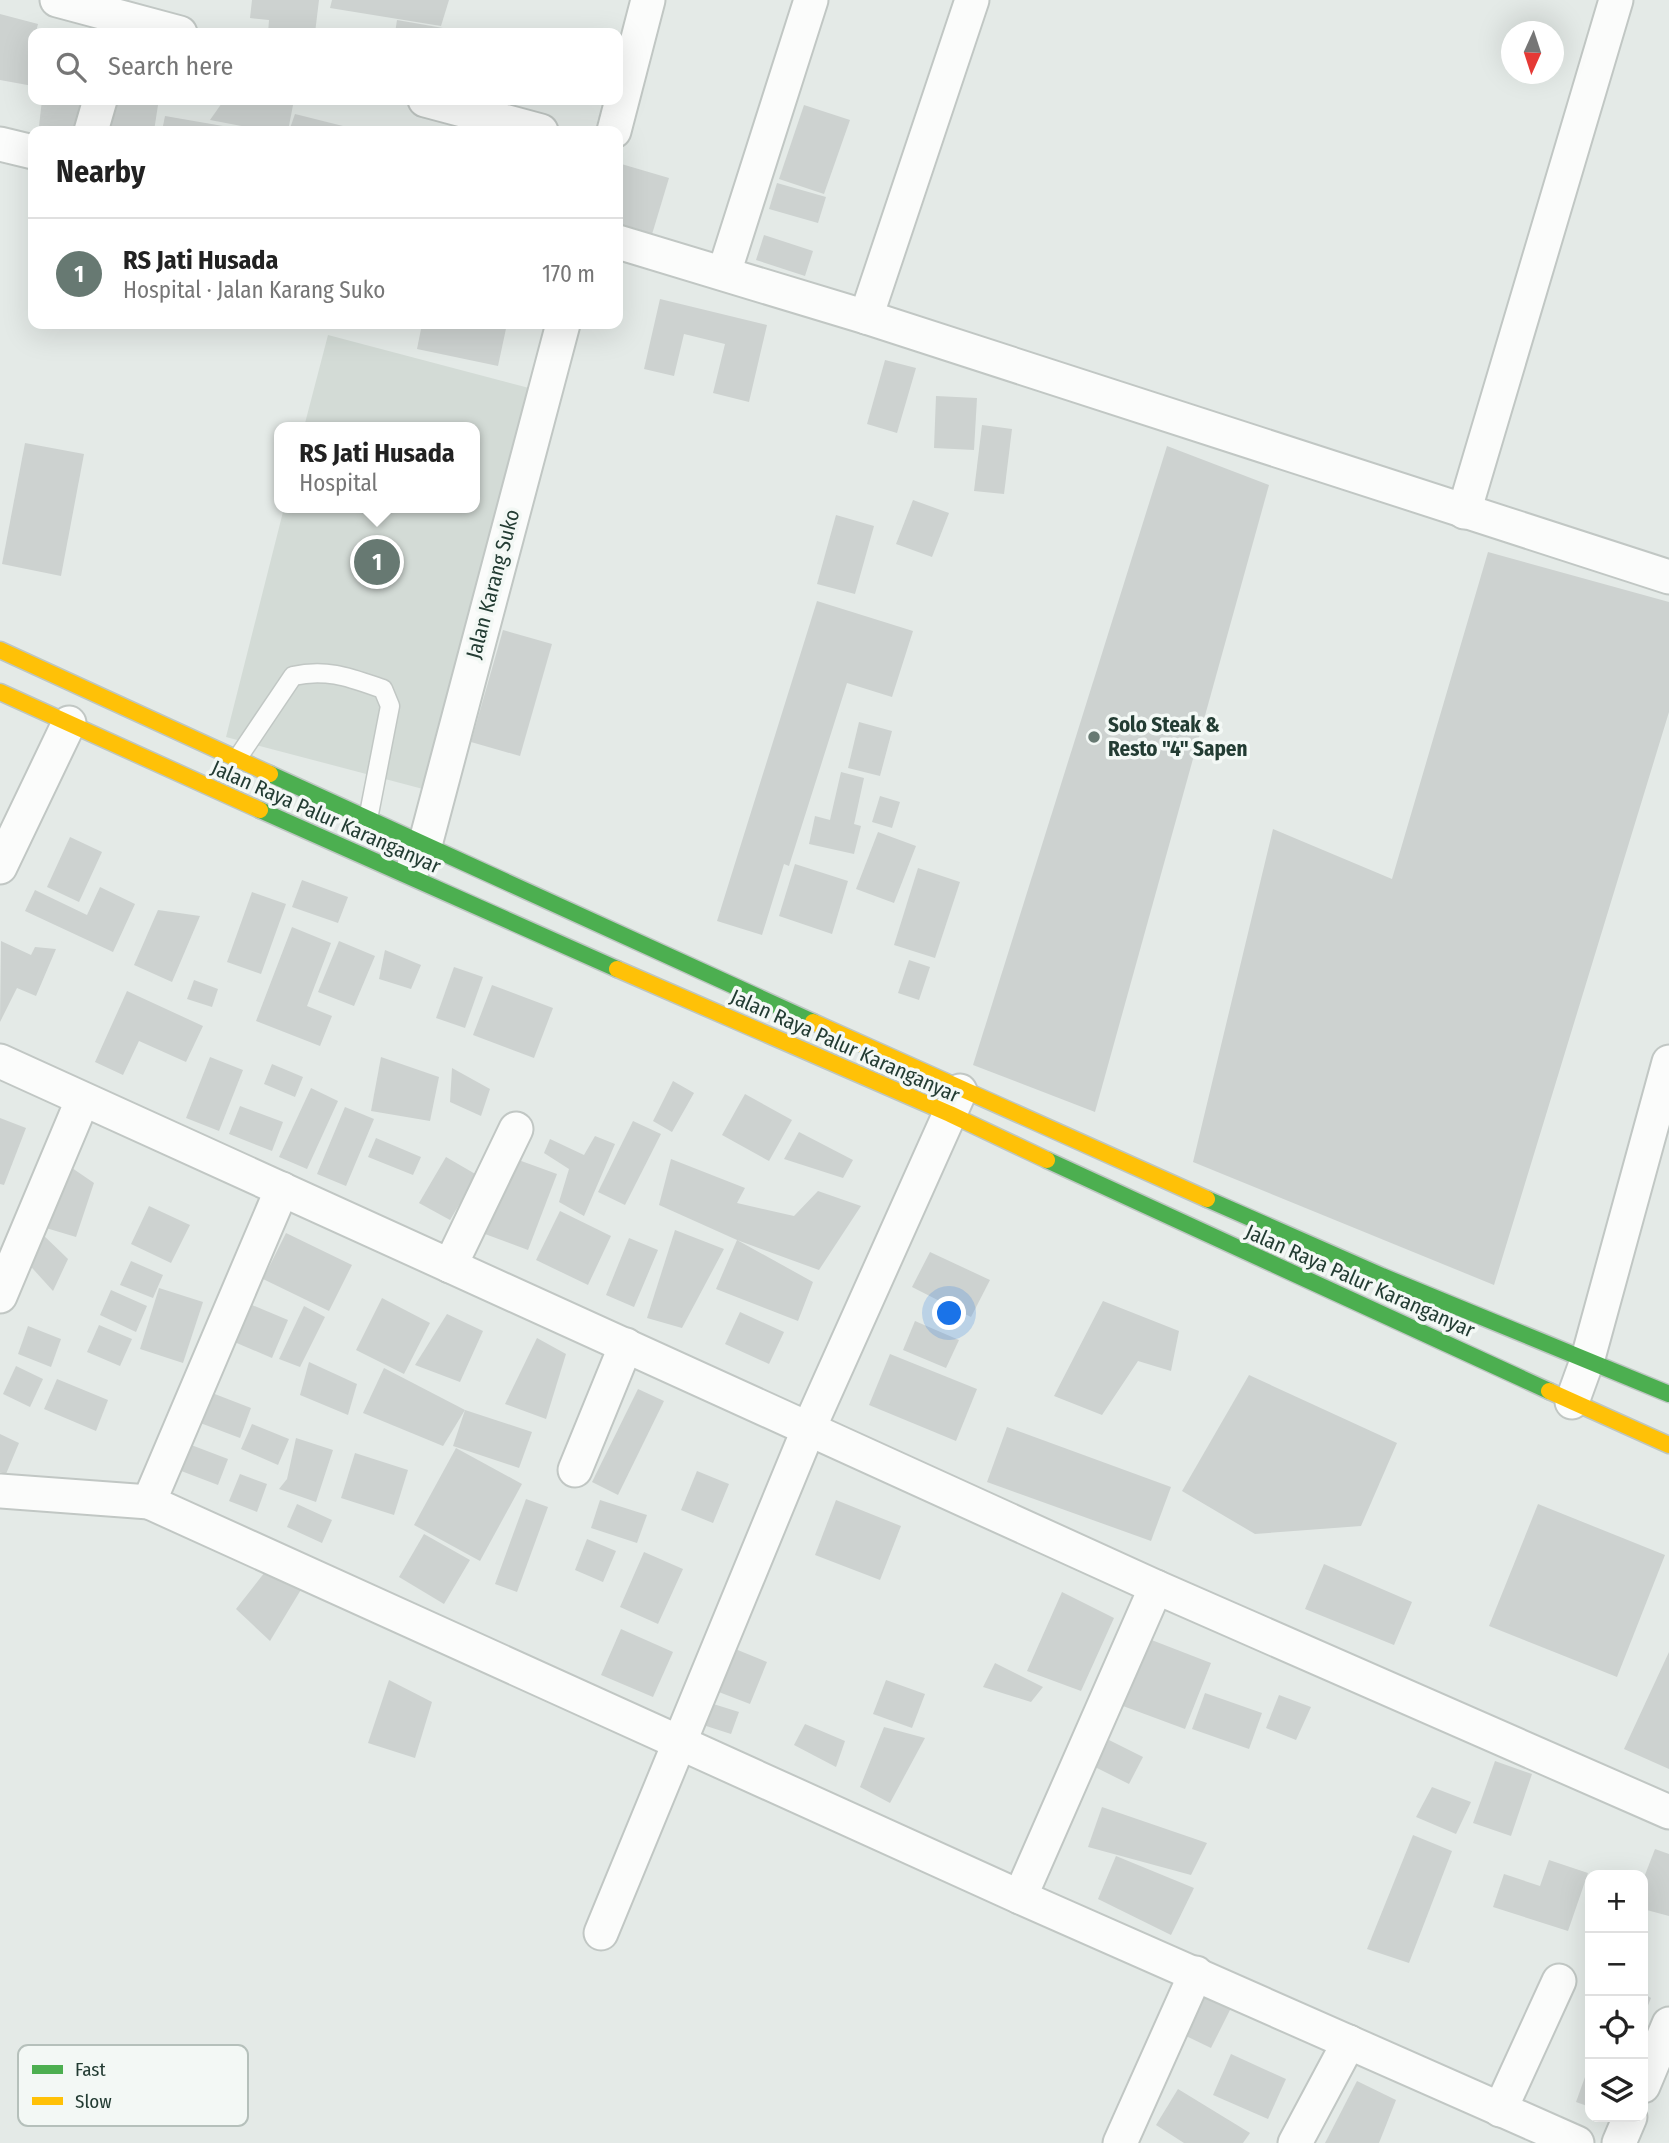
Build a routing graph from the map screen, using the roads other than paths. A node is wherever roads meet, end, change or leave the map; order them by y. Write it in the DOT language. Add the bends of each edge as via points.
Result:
graph roads {
  1 [pos="57,0"];
  2 [pos="648,0"];
  3 [pos="811,0"];
  4 [pos="972,0"];
  5 [pos="1616,0"];
  6 [pos="122,17"];
  7 [pos="162,28"];
  8 [pos="623,96"];
  9 [pos="99,105"];
  10 [pos="444,105"];
  11 [pos="621,105"];
  12 [pos="92,126"];
  13 [pos="522,126"];
  14 [pos="615,126"];
  15 [pos="0,144"];
  16 [pos="28,151"];
  17 [pos="623,243"];
  18 [pos="723,273"];
  19 [pos="866,317"];
  20 [pos="562,329"];
  21 [pos="1464,512"];
  22 [pos="1669,577"];
  23 [pos="0,650"];
  24 [pos="0,692"];
  25 [pos="69,723"];
  26 [pos="237,759"];
  27 [pos="368,819"];
  28 [pos="425,845"];
  29 [pos="0,867"];
  30 [pos="408,878"];
  31 [pos="0,1061"];
  32 [pos="1669,1062"];
  33 [pos="82,1101"];
  34 [pos="955,1102"];
  35 [pos="516,1129"];
  36 [pos="282,1189"];
  37 [pos="1295,1239"];
  38 [pos="450,1266"];
  39 [pos="1281,1270"];
  40 [pos="0,1296"];
  41 [pos="626,1345"];
  42 [pos="1588,1358"];
  43 [pos="1669,1394"];
  44 [pos="1572,1402"];
  45 [pos="809,1427"];
  46 [pos="1669,1445"];
  47 [pos="575,1470"];
  48 [pos="0,1491"];
  49 [pos="149,1502"];
  50 [pos="1156,1587"];
  51 [pos="680,1742"];
  52 [pos="1669,1812"];
  53 [pos="1020,1896"];
  54 [pos="601,1933"];
  55 [pos="1196,1973"];
  56 [pos="1559,1981"];
  57 [pos="1669,2024"];
  58 [pos="1349,2042"];
  59 [pos="1648,2074"];
  60 [pos="1500,2109"];
  61 [pos="1628,2122"];
  62 [pos="1120,2143"];
  63 [pos="1294,2143"];
  64 [pos="1577,2143"];
  65 [pos="1619,2143"];
  1 -- 6 [label="street"];
  2 -- 8 [label="street"];
  3 -- 18 [label="street"];
  4 -- 19 [label="street"];
  5 -- 21 [label="street"];
  6 -- 7 [label="street"];
  9 -- 12 [label="street"];
  10 -- 13 [label="street"];
  11 -- 14 [label="street"];
  15 -- 16 [label="street"];
  17 -- 18 [label="street"];
  18 -- 19 [label="street"];
  19 -- 21 [label="street"];
  20 -- 28 [label="street, Jalan Karang Suko"];
  21 -- 22 [label="street"];
  23 -- 26 [label="main road, Jalan Raya Palur Karanganyar"];
  24 -- 25 [label="main road, Jalan Raya Palur Karanganyar"];
  25 -- 29 [label="street"];
  25 -- 30 [label="main road, Jalan Raya Palur Karanganyar"];
  26 -- 27 [label="main road, Jalan Raya Palur Karanganyar"];
  26 -- 27 [label="lane" via="293,676 314,671 336,673 383,689 390,706"];
  27 -- 28 [label="main road, Jalan Raya Palur Karanganyar"];
  28 -- 30 [label="street, Jalan Karang Suko"];
  28 -- 34 [label="main road, Jalan Raya Palur Karanganyar"];
  30 -- 34 [label="main road, Jalan Raya Palur Karanganyar"];
  31 -- 33 [label="street"];
  32 -- 42 [label="street"];
  33 -- 36 [label="street"];
  33 -- 40 [label="street"];
  34 -- 37 [label="main road, Jalan Raya Palur Karanganyar"];
  34 -- 39 [label="main road, Jalan Raya Palur Karanganyar"];
  34 -- 45 [label="street"];
  35 -- 38 [label="street"];
  36 -- 38 [label="street"];
  36 -- 49 [label="street"];
  37 -- 39 [label="main road"];
  37 -- 42 [label="main road, Jalan Raya Palur Karanganyar"];
  38 -- 41 [label="street"];
  39 -- 44 [label="main road, Jalan Raya Palur Karanganyar"];
  41 -- 45 [label="street"];
  41 -- 47 [label="street"];
  42 -- 43 [label="main road, Jalan Raya Palur Karanganyar"];
  42 -- 44 [label="street"];
  44 -- 46 [label="main road, Jalan Raya Palur Karanganyar"];
  45 -- 50 [label="street"];
  45 -- 51 [label="street"];
  48 -- 49 [label="street"];
  49 -- 51 [label="street"];
  50 -- 52 [label="street"];
  50 -- 53 [label="street"];
  51 -- 53 [label="street"];
  51 -- 54 [label="street"];
  53 -- 55 [label="street"];
  55 -- 58 [label="street"];
  55 -- 62 [label="street"];
  56 -- 60 [label="street"];
  57 -- 59 [label="street"];
  58 -- 60 [label="street"];
  58 -- 63 [label="street"];
  60 -- 64 [label="street"];
  61 -- 65 [label="street"];
}
